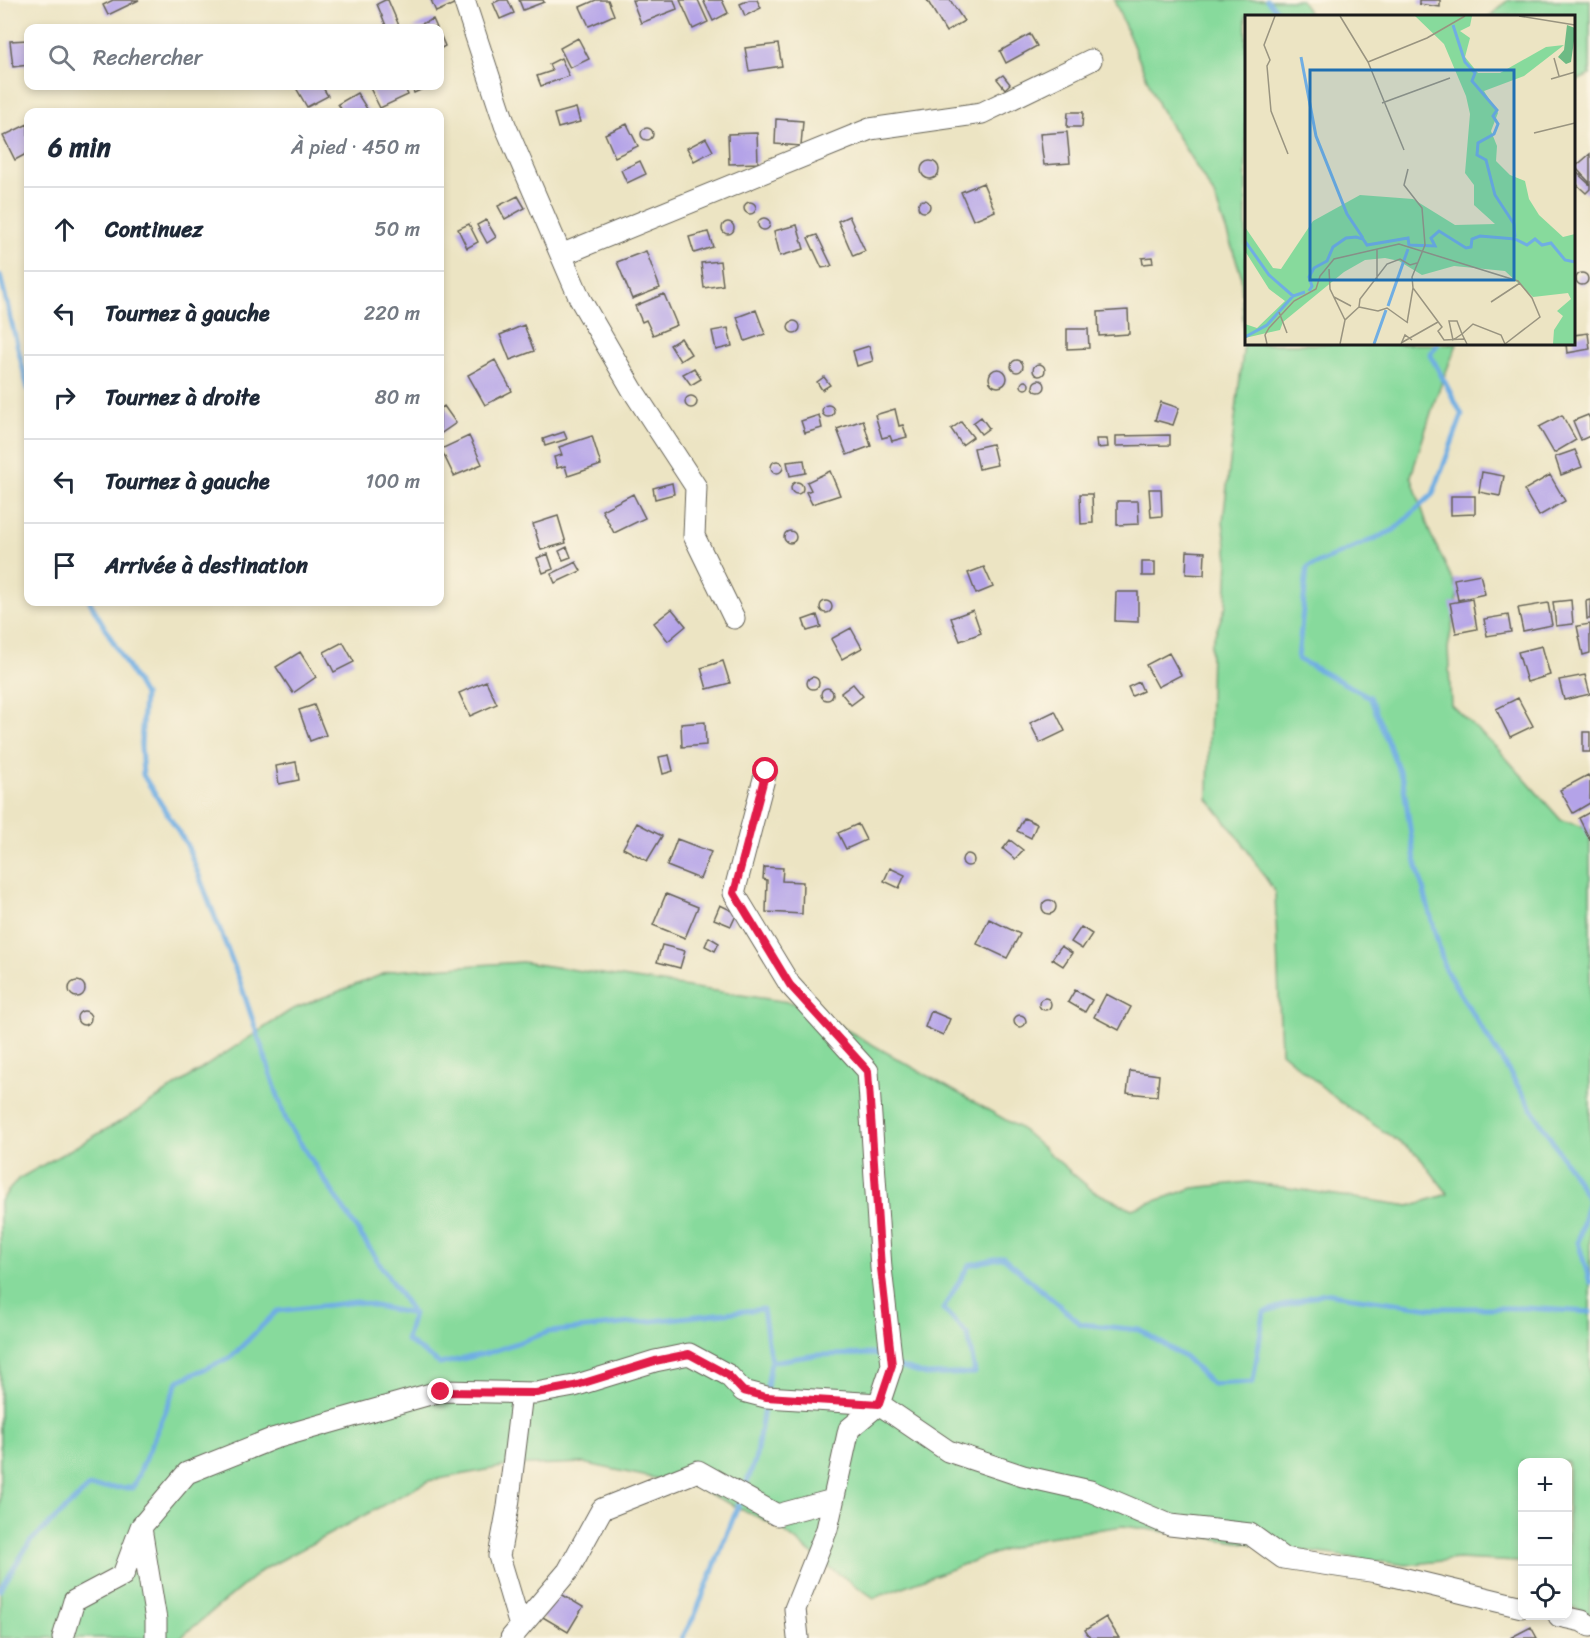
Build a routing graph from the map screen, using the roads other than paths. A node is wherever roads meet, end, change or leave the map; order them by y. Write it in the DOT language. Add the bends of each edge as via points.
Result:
graph roads {
  1 [pos="464,0"];
  2 [pos="1091,60"];
  3 [pos="561,255"];
  4 [pos="734,618"];
  5 [pos="766,771"];
  6 [pos="522,1393"];
  7 [pos="879,1404"];
  8 [pos="833,1500"];
  9 [pos="141,1527"];
  10 [pos="1518,1606"];
  11 [pos="1572,1619"];
  12 [pos="1590,1626"];
  13 [pos="515,1632"];
  14 [pos="63,1638"];
  15 [pos="156,1638"];
  16 [pos="798,1638"];
  1 -- 3 [label="street" via="505,125"];
  2 -- 3 [label="street" via="982,112 870,129"];
  3 -- 4 [label="street" via="579,299 696,487 694,536"];
  5 -- 7 [label="street" via="734,893 790,985 868,1071 881,1268 892,1365"];
  6 -- 7 [label="street" via="574,1386 689,1354 728,1375 743,1391 766,1397"];
  6 -- 9 [label="street" via="441,1392 272,1438 187,1473"];
  6 -- 13 [label="street" via="499,1556"];
  7 -- 8 [label="street" via="849,1429"];
  7 -- 10 [label="street" via="948,1451 1023,1476 1090,1491 1170,1525 1250,1534 1282,1558 1377,1572"];
  8 -- 13 [label="street" via="777,1515 698,1471 602,1509 568,1571"];
  8 -- 16 [label="street" via="827,1529 795,1609"];
  9 -- 14 [label="street" via="123,1575 74,1601"];
  9 -- 15 [label="street"];
  11 -- 12 [label="street"];
}
